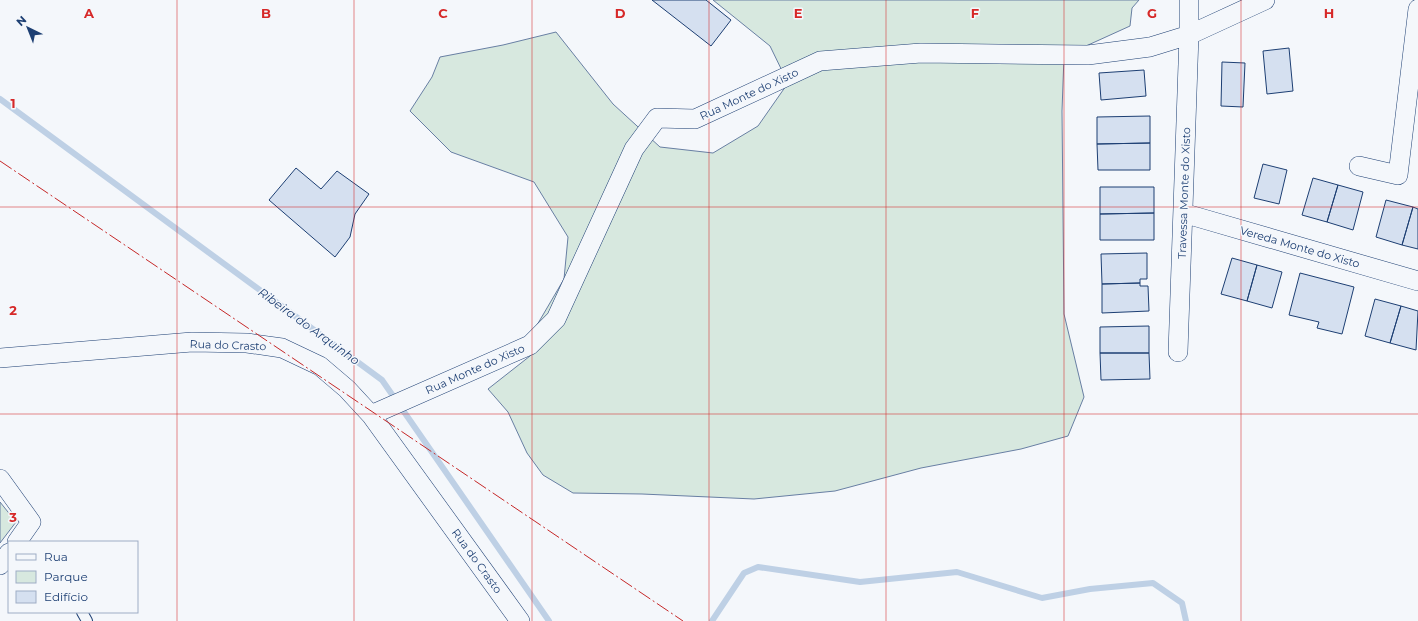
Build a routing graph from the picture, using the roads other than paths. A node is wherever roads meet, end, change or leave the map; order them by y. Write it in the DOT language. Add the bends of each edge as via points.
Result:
graph roads {
  1 [pos="1189,0"];
  2 [pos="1265,0"];
  3 [pos="1418,9"];
  4 [pos="1189,35"];
  5 [pos="1359,166"];
  6 [pos="1183,213"];
  7 [pos="1418,281"];
  8 [pos="1178,352"];
  9 [pos="0,358"];
  10 [pos="378,412"];
  11 [pos="0,479"];
  12 [pos="18,541"];
  13 [pos="8,554"];
  14 [pos="0,565"];
  15 [pos="520,621"];
  1 -- 4 [label="street, Travessa Monte do Xisto"];
  2 -- 4 [label="street, Rua Monte do Xisto"];
  3 -- 5 [label="street" via="1398,174"];
  4 -- 6 [label="street, Travessa Monte do Xisto"];
  4 -- 10 [label="street, Rua Monte do Xisto" via="1150,47 1088,55 921,53 820,62 695,119 657,118 634,149 556,319 530,345"];
  6 -- 7 [label="street, Vereda Monte do Xisto"];
  6 -- 8 [label="street, Travessa Monte do Xisto"];
  9 -- 10 [label="street, Rua do Crasto" via="192,342 247,343 282,348 320,366"];
  10 -- 15 [label="street, Rua do Crasto"];
  11 -- 12 [label="street" via="31,522"];
  13 -- 14 [label="street"];
}
